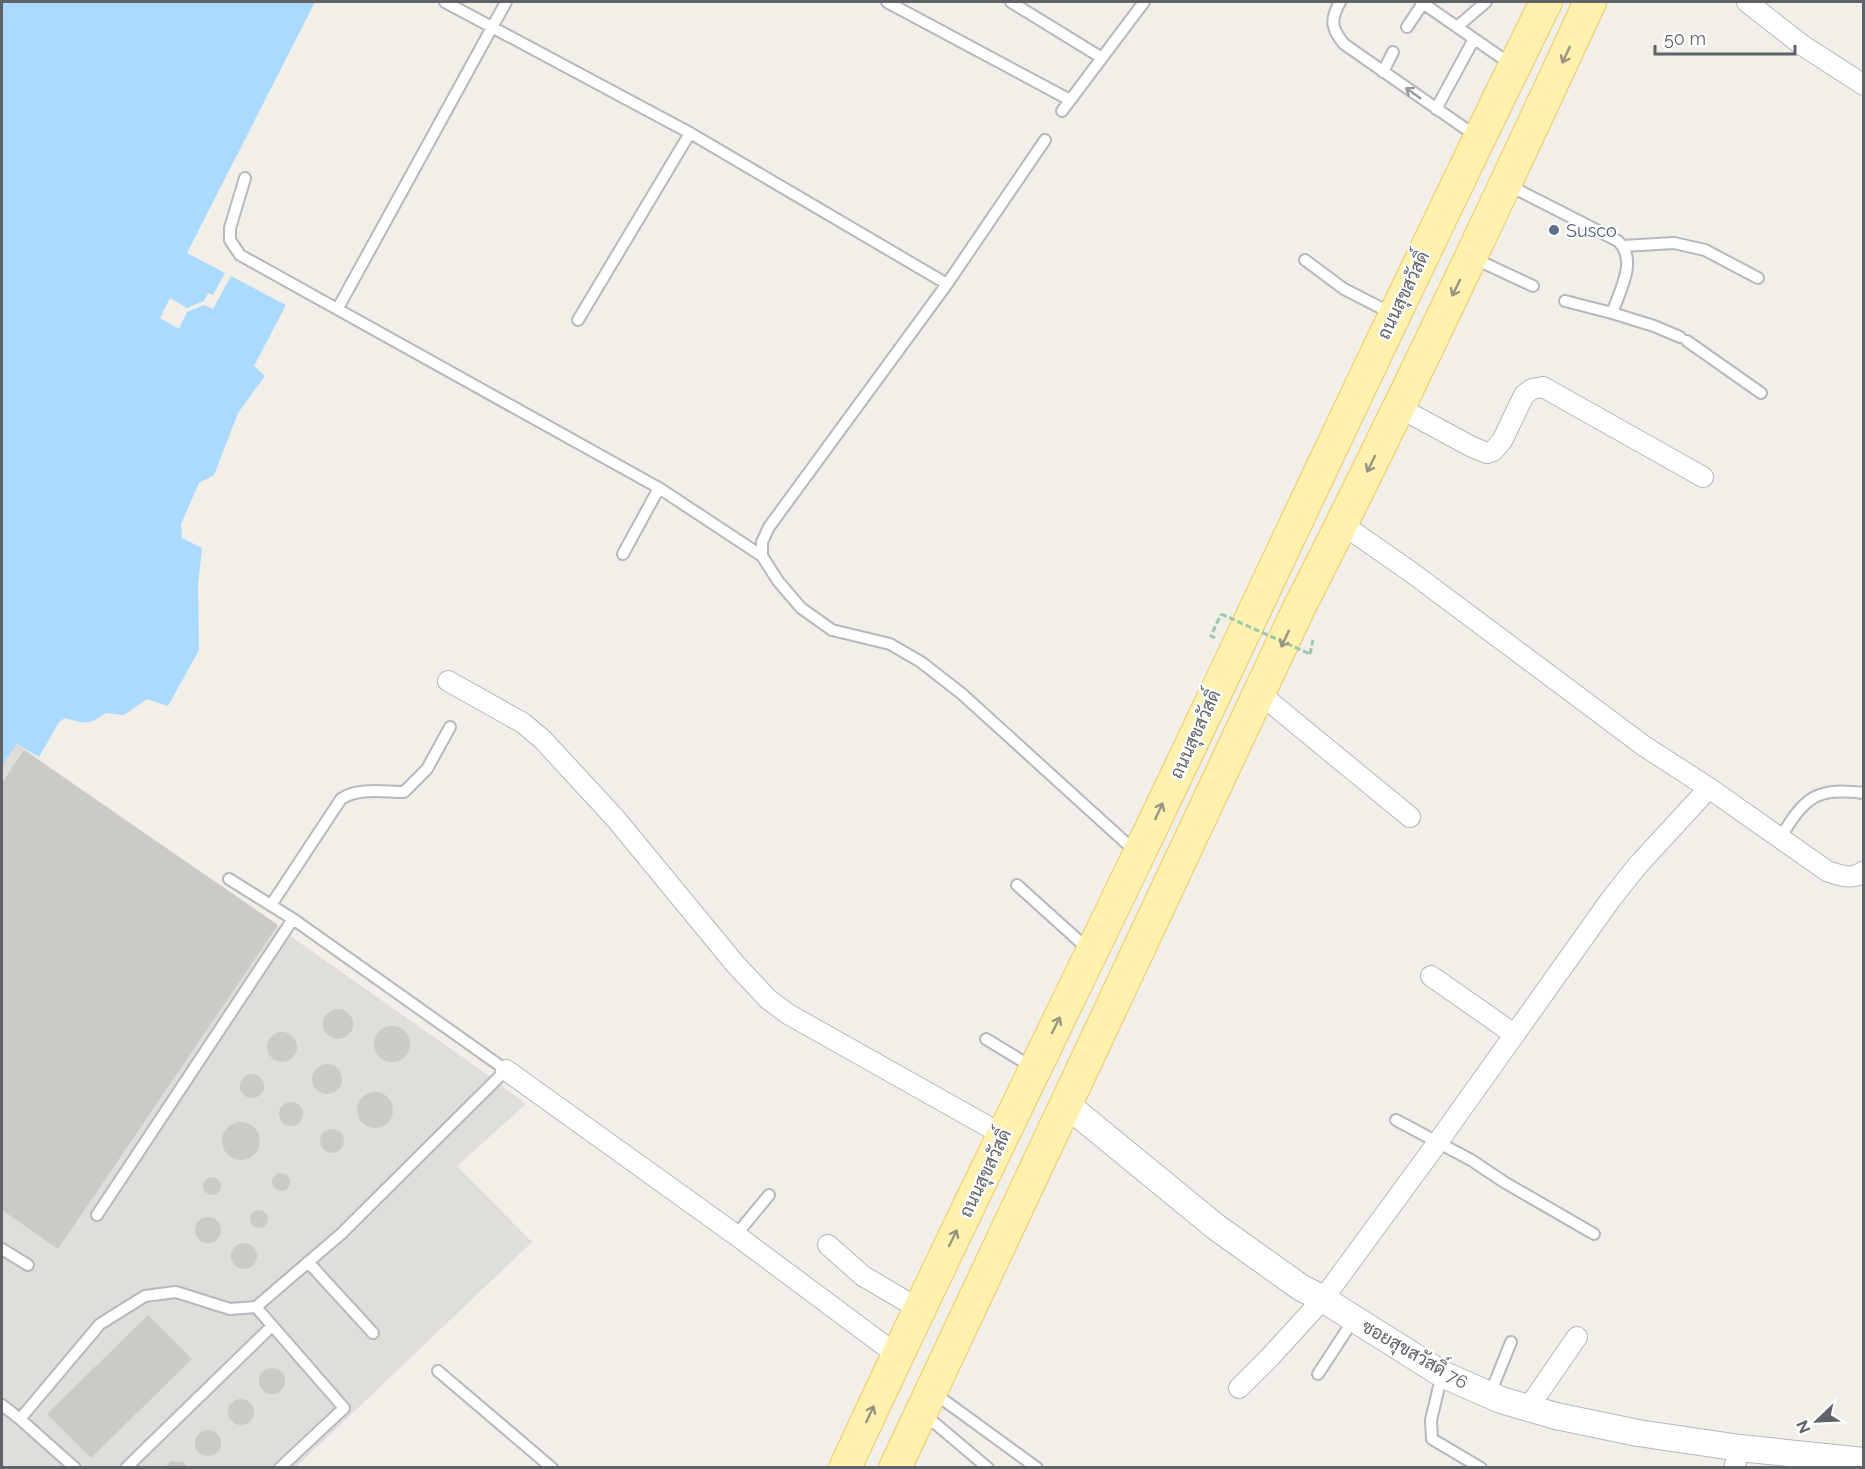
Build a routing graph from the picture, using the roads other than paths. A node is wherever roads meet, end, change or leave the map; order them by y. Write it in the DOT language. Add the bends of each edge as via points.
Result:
graph roads {
  1 [pos="445,2"];
  2 [pos="506,2"];
  3 [pos="887,2"];
  4 [pos="1011,2"];
  5 [pos="1144,2"];
  6 [pos="1340,2"];
  7 [pos="1422,2"];
  8 [pos="1486,2"];
  9 [pos="1546,2"];
  10 [pos="1590,2"];
  11 [pos="1747,2"];
  12 [pos="492,27"];
  13 [pos="1407,27"];
  14 [pos="1457,27"];
  15 [pos="1474,39"];
  16 [pos="1393,52"];
  17 [pos="1102,58"];
  18 [pos="1514,66"];
  19 [pos="1383,72"];
  20 [pos="1863,85"];
  21 [pos="1070,100"];
  22 [pos="1436,110"];
  23 [pos="1062,111"];
  24 [pos="690,134"];
  25 [pos="1479,138"];
  26 [pos="1045,140"];
  27 [pos="245,178"];
  28 [pos="1506,184"];
  29 [pos="1623,246"];
  30 [pos="1471,257"];
  31 [pos="1305,260"];
  32 [pos="1758,278"];
  33 [pos="947,284"];
  34 [pos="1533,286"];
  35 [pos="1565,301"];
  36 [pos="338,308"];
  37 [pos="1612,313"];
  38 [pos="1394,314"];
  39 [pos="578,320"];
  40 [pos="1761,393"];
  41 [pos="1398,407"];
  42 [pos="1703,477"];
  43 [pos="659,488"];
  44 [pos="1342,524"];
  45 [pos="623,554"];
  46 [pos="762,556"];
  47 [pos="448,681"];
  48 [pos="1259,693"];
  49 [pos="450,727"];
  50 [pos="1709,788"];
  51 [pos="1863,793"];
  52 [pos="1410,817"];
  53 [pos="1780,838"];
  54 [pos="1139,854"];
  55 [pos="1863,871"];
  56 [pos="229,879"];
  57 [pos="1017,885"];
  58 [pos="271,905"];
  59 [pos="293,919"];
  60 [pos="1091,952"];
  61 [pos="1431,976"];
  62 [pos="1514,1034"];
  63 [pos="986,1039"];
  64 [pos="1035,1068"];
  65 [pos="506,1070"];
  66 [pos="1066,1104"];
  67 [pos="1396,1120"];
  68 [pos="1003,1135"];
  69 [pos="1438,1142"];
  70 [pos="769,1195"];
  71 [pos="97,1215"];
  72 [pos="1594,1234"];
  73 [pos="736,1235"];
  74 [pos="828,1245"];
  75 [pos="2,1249"];
  76 [pos="308,1262"];
  77 [pos="28,1265"];
  78 [pos="1323,1299"];
  79 [pos="255,1307"];
  80 [pos="919,1309"];
  81 [pos="1354,1319"];
  82 [pos="272,1326"];
  83 [pos="373,1333"];
  84 [pos="1577,1337"];
  85 [pos="1511,1342"];
  86 [pos="897,1355"];
  87 [pos="438,1371"];
  88 [pos="1318,1374"];
  89 [pos="1442,1374"];
  90 [pos="1239,1388"];
  91 [pos="1489,1395"];
  92 [pos="926,1401"];
  93 [pos="2,1405"];
  94 [pos="1528,1408"];
  95 [pos="20,1419"];
  96 [pos="1737,1458"];
  97 [pos="1863,1461"];
  98 [pos="75,1467"];
  99 [pos="126,1467"];
  100 [pos="280,1467"];
  101 [pos="552,1467"];
  102 [pos="845,1467"];
  103 [pos="896,1467"];
  104 [pos="988,1467"];
  105 [pos="1037,1467"];
  106 [pos="1481,1467"];
  1 -- 12 [label="lane"];
  2 -- 12 [label="lane"];
  3 -- 21 [label="lane"];
  4 -- 17 [label="lane"];
  5 -- 17 [label="lane"];
  6 -- 19 [label="lane" via="1333,15 1334,32"];
  7 -- 13 [label="lane"];
  7 -- 14 [label="lane"];
  8 -- 14 [label="lane"];
  9 -- 18 [label="main road, ถนนสุขสวัสดิ์"];
  10 -- 28 [label="main road, one-way"];
  11 -- 20 [label="street"];
  12 -- 24 [label="lane"];
  12 -- 36 [label="lane"];
  14 -- 15 [label="lane"];
  15 -- 18 [label="lane"];
  15 -- 22 [label="lane"];
  16 -- 19 [label="lane"];
  17 -- 21 [label="lane"];
  18 -- 25 [label="main road, ถนนสุขสวัสดิ์"];
  22 -- 19 [label="lane, one-way"];
  21 -- 23 [label="lane"];
  22 -- 25 [label="lane"];
  24 -- 33 [label="lane"];
  24 -- 39 [label="lane"];
  25 -- 38 [label="main road, ถนนสุขสวัสดิ์"];
  26 -- 33 [label="lane"];
  27 -- 36 [label="lane" via="230,228 230,240 240,255"];
  28 -- 29 [label="lane"];
  28 -- 30 [label="main road"];
  29 -- 32 [label="lane" via="1674,243 1705,250"];
  29 -- 37 [label="lane" via="1628,267"];
  30 -- 34 [label="lane"];
  30 -- 41 [label="main road, one-way"];
  31 -- 38 [label="lane" via="1344,289"];
  33 -- 46 [label="lane" via="769,527 762,542"];
  35 -- 37 [label="lane"];
  36 -- 43 [label="lane"];
  37 -- 40 [label="lane" via="1683,339"];
  54 -- 38 [label="main road, ถนนสุขสวัสดิ์, one-way"];
  41 -- 42 [label="street" via="1487,453 1502,441 1524,395 1543,387"];
  41 -- 44 [label="main road, one-way"];
  43 -- 45 [label="lane"];
  43 -- 46 [label="lane"];
  44 -- 48 [label="main road, one-way"];
  44 -- 50 [label="street" via="1644,746"];
  46 -- 54 [label="lane" via="801,608 832,630 890,644 921,662 962,694"];
  47 -- 68 [label="street" via="523,723 543,740 615,818 708,934 768,999"];
  48 -- 52 [label="street"];
  48 -- 66 [label="main road"];
  49 -- 58 [label="lane" via="427,769 404,792 362,792 342,799"];
  50 -- 53 [label="street"];
  50 -- 62 [label="street" via="1611,898"];
  51 -- 53 [label="lane" via="1837,790 1816,796 1797,811"];
  53 -- 55 [label="street" via="1827,871 1850,877"];
  54 -- 60 [label="main road, ถนนสุขสวัสดิ์"];
  56 -- 58 [label="lane"];
  57 -- 60 [label="lane"];
  58 -- 59 [label="lane"];
  59 -- 65 [label="lane"];
  59 -- 71 [label="lane"];
  64 -- 60 [label="main road, ถนนสุขสวัสดิ์, one-way"];
  61 -- 62 [label="street"];
  62 -- 69 [label="street"];
  63 -- 64 [label="lane"];
  64 -- 68 [label="main road, ถนนสุขสวัสดิ์"];
  65 -- 73 [label="street"];
  65 -- 76 [label="lane"];
  66 -- 78 [label="street, ซอยสุขสวัสดิ์ 76" via="1216,1227"];
  66 -- 92 [label="main road"];
  67 -- 69 [label="lane"];
  80 -- 68 [label="main road, ถนนสุขสวัสดิ์, one-way"];
  69 -- 72 [label="lane"];
  69 -- 78 [label="street"];
  70 -- 73 [label="lane"];
  73 -- 86 [label="street"];
  74 -- 80 [label="street" via="863,1276"];
  75 -- 77 [label="lane"];
  76 -- 79 [label="lane"];
  76 -- 83 [label="lane"];
  78 -- 81 [label="street, ซอยสุขสวัสดิ์ 76"];
  78 -- 90 [label="street"];
  79 -- 82 [label="lane"];
  79 -- 95 [label="lane" via="230,1309 176,1292 145,1296 100,1324"];
  80 -- 86 [label="main road, ถนนสุขสวัสดิ์"];
  81 -- 88 [label="lane"];
  81 -- 89 [label="street, ซอยสุขสวัสดิ์ 76"];
  82 -- 99 [label="lane"];
  82 -- 100 [label="lane" via="344,1408"];
  84 -- 94 [label="street"];
  85 -- 91 [label="lane"];
  102 -- 86 [label="main road, ถนนสุขสวัสดิ์, one-way"];
  87 -- 101 [label="lane"];
  89 -- 91 [label="street, ซอยสุขสวัสดิ์ 76"];
  89 -- 106 [label="lane" via="1431,1420 1432,1439"];
  91 -- 94 [label="street, ซอยสุขสวัสดิ์ 76"];
  92 -- 103 [label="main road"];
  92 -- 104 [label="lane"];
  92 -- 105 [label="lane"];
  93 -- 95 [label="lane"];
  94 -- 96 [label="street, ซอยสุขสวัสดิ์ 76"];
  95 -- 98 [label="lane"];
  96 -- 97 [label="street, ซอยสุขสวัสดิ์ 76"];
}
